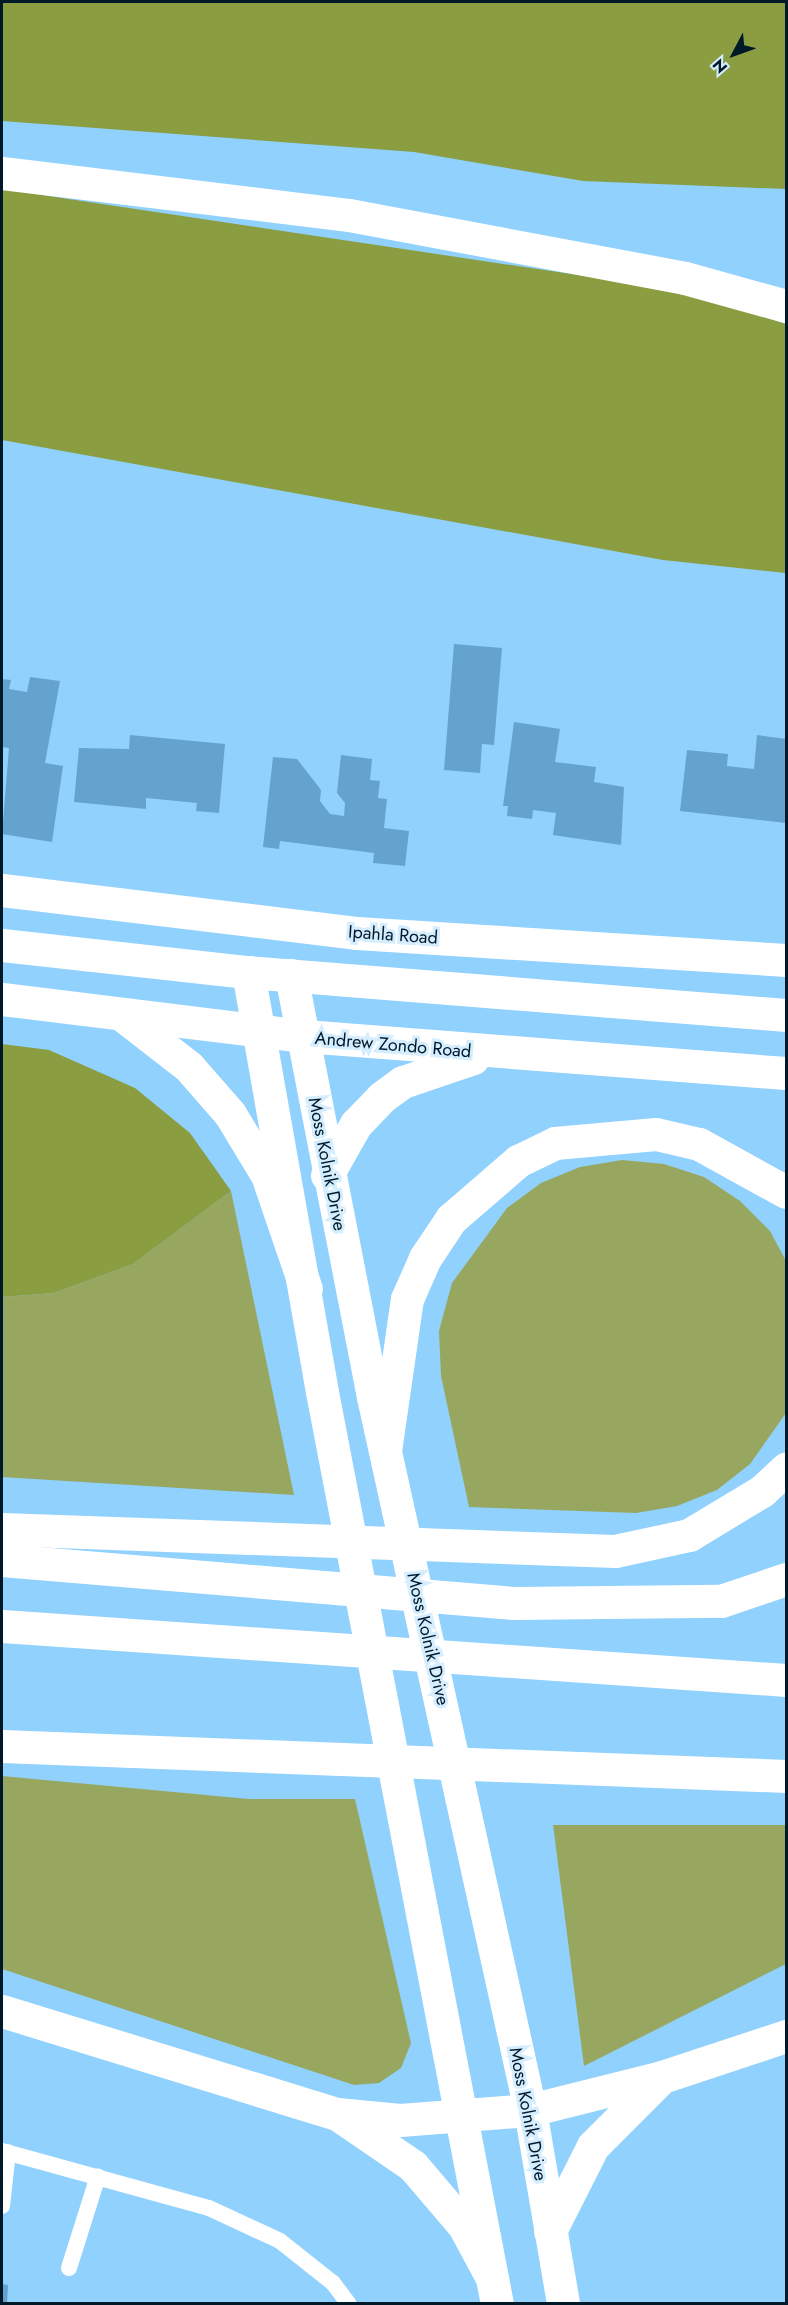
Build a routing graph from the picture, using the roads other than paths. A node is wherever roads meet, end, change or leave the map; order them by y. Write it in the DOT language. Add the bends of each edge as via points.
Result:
graph roads {
  1 [pos="2,173"];
  2 [pos="786,306"];
  3 [pos="2,890"];
  4 [pos="2,945"];
  5 [pos="786,960"];
  6 [pos="248,972"];
  7 [pos="291,975"];
  8 [pos="2,999"];
  9 [pos="119,1013"];
  10 [pos="786,1015"];
  11 [pos="258,1032"];
  12 [pos="303,1036"];
  13 [pos="489,1054"];
  14 [pos="786,1073"];
  15 [pos="327,1175"];
  16 [pos="786,1192"];
  17 [pos="306,1289"];
  18 [pos="382,1395"];
  19 [pos="786,1469"];
  20 [pos="2,1529"];
  21 [pos="2,1560"];
  22 [pos="786,1579"];
  23 [pos="2,1626"];
  24 [pos="786,1680"];
  25 [pos="2,1746"];
  26 [pos="786,1776"];
  27 [pos="2,2011"];
  28 [pos="786,2036"];
  29 [pos="662,2077"];
  30 [pos="530,2110"];
  31 [pos="337,2114"];
  32 [pos="463,2117"];
  33 [pos="5,2152"];
  34 [pos="98,2176"];
  35 [pos="2,2206"];
  36 [pos="550,2231"];
  37 [pos="69,2268"];
  38 [pos="495,2291"];
  39 [pos="349,2304"];
  40 [pos="563,2304"];
  1 -- 2 [label="main road" via="349,215 685,278"];
  3 -- 5 [label="main road, Ipahla Road" via="357,933"];
  4 -- 6 [label="main road"];
  6 -- 7 [label="main road"];
  6 -- 11 [label="main road"];
  7 -- 10 [label="main road"];
  7 -- 12 [label="main road, Moss Kolnik Drive"];
  8 -- 9 [label="main road, Andrew Zondo Road"];
  9 -- 11 [label="main road, Andrew Zondo Road"];
  9 -- 17 [label="main road" via="189,1067 230,1114 267,1175"];
  11 -- 12 [label="main road, Andrew Zondo Road"];
  11 -- 17 [label="main road"];
  12 -- 13 [label="main road, Andrew Zondo Road"];
  12 -- 15 [label="main road, Moss Kolnik Drive"];
  13 -- 14 [label="main road, Andrew Zondo Road"];
  13 -- 15 [label="main road" via="422,1074 382,1097 356,1124"];
  15 -- 18 [label="main road, Moss Kolnik Drive"];
  16 -- 18 [label="main road, Moss Kolnik Drive" via="699,1144 656,1134 555,1143 518,1161 451,1219 425,1258 407,1299"];
  17 -- 32 [label="main road" via="419,1905"];
  18 -- 30 [label="main road, Moss Kolnik Drive" via="385,1451"];
  19 -- 20 [label="main road" via="762,1491 688,1535 615,1551"];
  21 -- 22 [label="main road" via="514,1603 721,1601"];
  23 -- 24 [label="main road"];
  25 -- 26 [label="main road"];
  27 -- 31 [label="main road"];
  28 -- 29 [label="main road"];
  29 -- 30 [label="main road"];
  29 -- 36 [label="main road" via="593,2146"];
  30 -- 32 [label="main road"];
  30 -- 36 [label="main road, Moss Kolnik Drive"];
  31 -- 32 [label="main road" via="400,2121"];
  31 -- 38 [label="main road" via="413,2166 464,2226"];
  32 -- 38 [label="main road"];
  33 -- 34 [label="lane"];
  33 -- 35 [label="lane"];
  34 -- 37 [label="lane"];
  34 -- 39 [label="lane" via="209,2208 280,2241 333,2283"];
  36 -- 40 [label="main road, Moss Kolnik Drive"];
}
